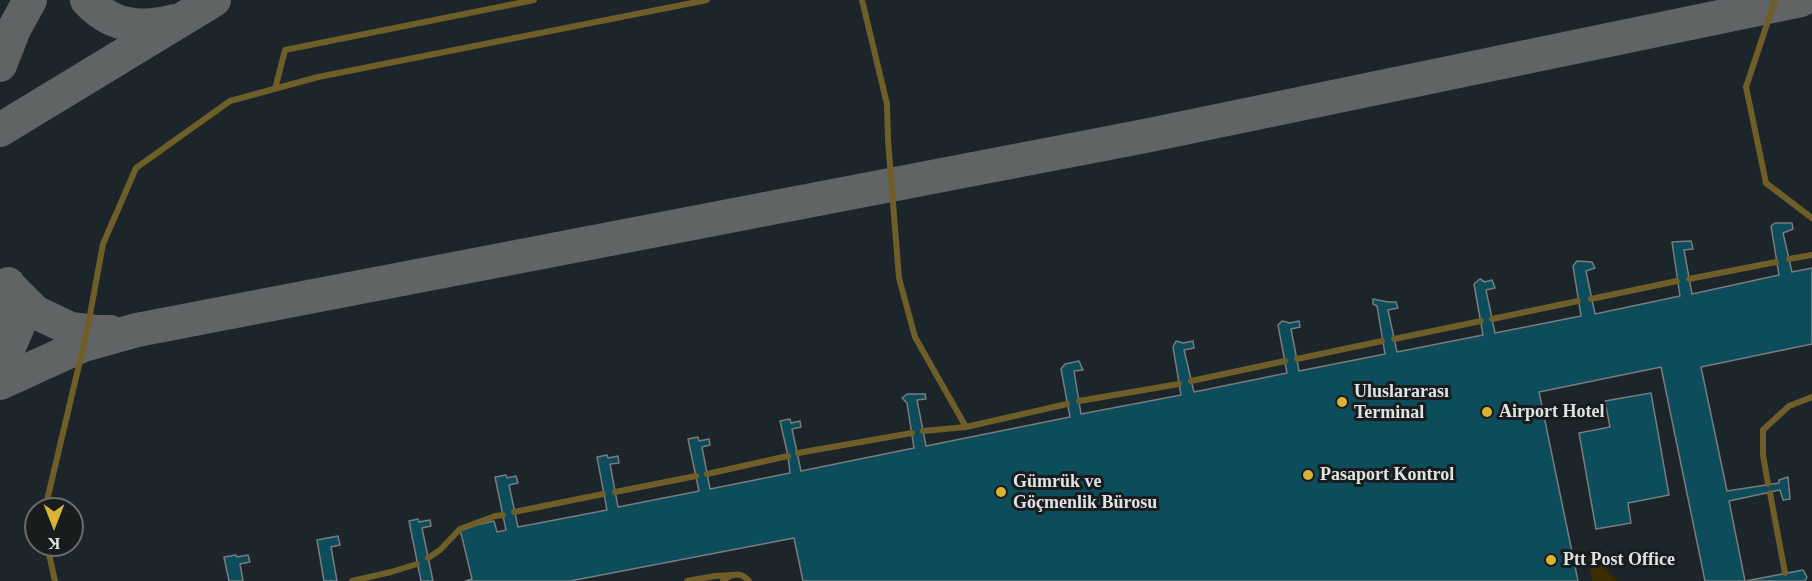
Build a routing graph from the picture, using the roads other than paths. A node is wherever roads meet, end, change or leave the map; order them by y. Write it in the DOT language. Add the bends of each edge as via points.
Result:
graph roads {
  1 [pos="534,0"];
  2 [pos="707,0"];
  3 [pos="862,0"];
  4 [pos="1775,0"];
  5 [pos="275,89"];
  6 [pos="1812,219"];
  7 [pos="1812,255"];
  8 [pos="1789,259"];
  9 [pos="1776,262"];
  10 [pos="1689,279"];
  11 [pos="1677,281"];
  12 [pos="1591,299"];
  13 [pos="1578,301"];
  14 [pos="1492,319"];
  15 [pos="1481,321"];
  16 [pos="1394,339"];
  17 [pos="1382,341"];
  18 [pos="1297,359"];
  19 [pos="1285,361"];
  20 [pos="1191,381"];
  21 [pos="1179,384"];
  22 [pos="1812,396"];
  23 [pos="1079,401"];
  24 [pos="1067,404"];
  25 [pos="966,426"];
  26 [pos="923,431"];
  27 [pos="912,433"];
  28 [pos="798,453"];
  29 [pos="788,456"];
  30 [pos="707,474"];
  31 [pos="696,476"];
  32 [pos="1768,484"];
  33 [pos="615,492"];
  34 [pos="1770,493"];
  35 [pos="603,494"];
  36 [pos="48,497"];
  37 [pos="514,512"];
  38 [pos="503,515"];
  39 [pos="50,557"];
  40 [pos="428,558"];
  41 [pos="417,564"];
  42 [pos="1785,573"];
  43 [pos="732,575"];
  44 [pos="55,581"];
  45 [pos="352,581"];
  46 [pos="687,581"];
  47 [pos="723,581"];
  48 [pos="749,581"];
  1 -- 5 [label="lane" via="285,50"];
  2 -- 5 [label="lane"];
  3 -- 25 [label="lane" via="887,104 899,278 915,337"];
  4 -- 6 [label="lane" via="1746,87 1766,183"];
  5 -- 36 [label="lane" via="230,101 136,168 103,244"];
  7 -- 8 [label="lane"];
  9 -- 10 [label="lane"];
  11 -- 12 [label="lane"];
  13 -- 14 [label="lane"];
  15 -- 16 [label="lane"];
  17 -- 18 [label="lane"];
  19 -- 20 [label="lane"];
  21 -- 23 [label="lane"];
  22 -- 32 [label="lane" via="1789,406 1763,430"];
  24 -- 25 [label="lane"];
  25 -- 26 [label="lane"];
  27 -- 28 [label="lane"];
  29 -- 30 [label="lane"];
  31 -- 33 [label="lane"];
  34 -- 42 [label="lane"];
  35 -- 37 [label="lane"];
  38 -- 40 [label="lane" via="460,528"];
  39 -- 44 [label="lane"];
  41 -- 45 [label="lane"];
  43 -- 46 [label="lane"];
  43 -- 47 [label="lane"];
  43 -- 48 [label="lane"];
}
